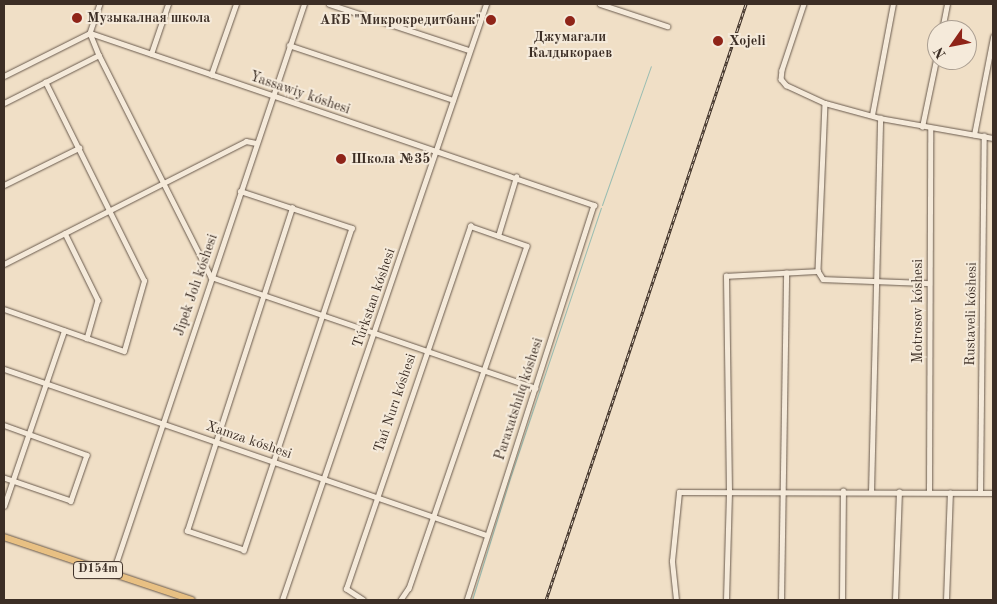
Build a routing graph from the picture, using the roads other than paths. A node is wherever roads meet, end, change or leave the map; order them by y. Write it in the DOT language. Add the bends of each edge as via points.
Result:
graph roads {
  1 [pos="100,4"];
  2 [pos="168,4"];
  3 [pos="236,4"];
  4 [pos="304,4"];
  5 [pos="329,4"];
  6 [pos="486,4"];
  7 [pos="600,4"];
  8 [pos="804,4"];
  9 [pos="892,4"];
  10 [pos="948,4"];
  11 [pos="944,20"];
  12 [pos="667,26"];
  13 [pos="90,33"];
  14 [pos="993,37"];
  15 [pos="290,45"];
  16 [pos="469,50"];
  17 [pos="151,54"];
  18 [pos="99,55"];
  19 [pos="934,70"];
  20 [pos="212,75"];
  21 [pos="4,76"];
  22 [pos="45,82"];
  23 [pos="272,95"];
  24 [pos="453,100"];
  25 [pos="4,103"];
  26 [pos="825,103"];
  27 [pos="872,115"];
  28 [pos="880,118"];
  29 [pos="922,127"];
  30 [pos="930,129"];
  31 [pos="974,135"];
  32 [pos="984,136"];
  33 [pos="993,138"];
  34 [pos="256,143"];
  35 [pos="79,148"];
  36 [pos="437,151"];
  37 [pos="516,177"];
  38 [pos="164,184"];
  39 [pos="4,185"];
  40 [pos="240,191"];
  41 [pos="594,205"];
  42 [pos="292,208"];
  43 [pos="110,211"];
  44 [pos="65,233"];
  45 [pos="498,236"];
  46 [pos="4,264"];
  47 [pos="818,271"];
  48 [pos="786,273"];
  49 [pos="211,277"];
  50 [pos="875,283"];
  51 [pos="929,283"];
  52 [pos="265,293"];
  53 [pos="4,310"];
  54 [pos="323,314"];
  55 [pos="64,330"];
  56 [pos="374,331"];
  57 [pos="87,338"];
  58 [pos="426,349"];
  59 [pos="4,369"];
  60 [pos="484,369"];
  61 [pos="44,382"];
  62 [pos="536,388"];
  63 [pos="162,422"];
  64 [pos="4,425"];
  65 [pos="28,434"];
  66 [pos="216,441"];
  67 [pos="272,460"];
  68 [pos="4,478"];
  69 [pos="324,478"];
  70 [pos="12,481"];
  71 [pos="729,491"];
  72 [pos="784,492"];
  73 [pos="844,492"];
  74 [pos="871,492"];
  75 [pos="899,492"];
  76 [pos="929,492"];
  77 [pos="950,493"];
  78 [pos="980,493"];
  79 [pos="993,493"];
  80 [pos="376,497"];
  81 [pos="4,506"];
  82 [pos="433,517"];
  83 [pos="486,535"];
  84 [pos="4,537"];
  85 [pos="112,575"];
  86 [pos="192,600"];
  87 [pos="282,600"];
  88 [pos="363,600"];
  89 [pos="401,600"];
  90 [pos="467,600"];
  91 [pos="676,600"];
  92 [pos="726,600"];
  93 [pos="781,600"];
  94 [pos="842,600"];
  95 [pos="895,600"];
  96 [pos="946,600"];
  1 -- 13 [label="street"];
  2 -- 17 [label="street"];
  3 -- 20 [label="street"];
  4 -- 15 [label="street, Jipek Jolı kóshesi"];
  5 -- 16 [label="street"];
  6 -- 16 [label="street, Túrkstan kóshesi"];
  7 -- 12 [label="street"];
  8 -- 26 [label="street" via="781,79 786,85"];
  9 -- 27 [label="street"];
  10 -- 11 [label="street"];
  13 -- 17 [label="street, Yassawiy kóshesi"];
  13 -- 18 [label="street"];
  13 -- 21 [label="street"];
  14 -- 31 [label="street"];
  15 -- 23 [label="street, Jipek Jolı kóshesi"];
  15 -- 24 [label="street"];
  16 -- 24 [label="street, Túrkstan kóshesi"];
  17 -- 20 [label="street, Yassawiy kóshesi"];
  18 -- 22 [label="street"];
  18 -- 38 [label="street"];
  19 -- 29 [label="street"];
  20 -- 23 [label="street, Yassawiy kóshesi"];
  22 -- 25 [label="street"];
  22 -- 35 [label="street"];
  23 -- 34 [label="street, Jipek Jolı kóshesi"];
  23 -- 36 [label="street, Yassawiy kóshesi"];
  24 -- 36 [label="street, Túrkstan kóshesi"];
  26 -- 27 [label="street"];
  26 -- 47 [label="street"];
  27 -- 28 [label="street"];
  28 -- 29 [label="street"];
  28 -- 50 [label="street"];
  29 -- 30 [label="street"];
  30 -- 31 [label="street"];
  30 -- 51 [label="street, Motrosov kóshesi"];
  31 -- 32 [label="street"];
  32 -- 33 [label="street"];
  32 -- 78 [label="street, Rustaveli kóshesi"];
  34 -- 38 [label="street" via="246,141"];
  34 -- 40 [label="street, Jipek Jolı kóshesi"];
  35 -- 39 [label="street"];
  35 -- 43 [label="street"];
  36 -- 37 [label="street, Yassawiy kóshesi"];
  36 -- 56 [label="street, Túrkstan kóshesi"];
  37 -- 41 [label="street, Yassawiy kóshesi"];
  37 -- 45 [label="street"];
  38 -- 43 [label="street"];
  38 -- 49 [label="street"];
  40 -- 42 [label="street"];
  40 -- 49 [label="street, Jipek Jolı kóshesi"];
  41 -- 62 [label="street, Paraxatshılıq kóshesi"];
  42 -- 52 [label="street"];
  42 -- 54 [label="street" via="352,228"];
  43 -- 44 [label="street"];
  43 -- 57 [label="street" via="144,281 124,351"];
  44 -- 46 [label="street"];
  44 -- 57 [label="street" via="98,300"];
  45 -- 58 [label="street, Tań Nurı kóshesi" via="470,226"];
  45 -- 60 [label="street" via="527,246"];
  47 -- 48 [label="street"];
  47 -- 50 [label="street" via="823,279"];
  48 -- 71 [label="street" via="726,276"];
  48 -- 72 [label="street"];
  49 -- 52 [label="street"];
  49 -- 63 [label="street, Jipek Jolı kóshesi"];
  50 -- 51 [label="street"];
  50 -- 74 [label="street"];
  51 -- 76 [label="street, Motrosov kóshesi"];
  52 -- 54 [label="street"];
  52 -- 66 [label="street"];
  53 -- 55 [label="street"];
  54 -- 56 [label="street"];
  54 -- 67 [label="street"];
  55 -- 57 [label="street"];
  55 -- 61 [label="street"];
  56 -- 58 [label="street"];
  56 -- 69 [label="street, Túrkstan kóshesi"];
  58 -- 60 [label="street"];
  58 -- 80 [label="street, Tań Nurı kóshesi"];
  59 -- 61 [label="street, Xamza kóshesi"];
  60 -- 62 [label="street"];
  60 -- 82 [label="street"];
  61 -- 63 [label="street, Xamza kóshesi"];
  61 -- 65 [label="street"];
  62 -- 83 [label="street, Paraxatshılıq kóshesi"];
  63 -- 66 [label="street, Xamza kóshesi"];
  63 -- 85 [label="street, Jipek Jolı kóshesi"];
  64 -- 65 [label="street"];
  65 -- 70 [label="street"];
  65 -- 70 [label="street" via="87,455 71,501"];
  66 -- 67 [label="street, Xamza kóshesi"];
  66 -- 67 [label="street" via="187,531 244,550"];
  67 -- 69 [label="street, Xamza kóshesi"];
  68 -- 70 [label="street"];
  69 -- 80 [label="street, Xamza kóshesi"];
  69 -- 87 [label="street, Túrkstan kóshesi"];
  70 -- 81 [label="street"];
  71 -- 72 [label="street"];
  71 -- 91 [label="street" via="679,492 672,561"];
  71 -- 92 [label="street"];
  72 -- 73 [label="street"];
  72 -- 93 [label="street"];
  73 -- 74 [label="street"];
  73 -- 94 [label="street"];
  74 -- 75 [label="street"];
  75 -- 76 [label="street"];
  75 -- 95 [label="street"];
  76 -- 77 [label="street"];
  77 -- 78 [label="street"];
  77 -- 96 [label="street"];
  78 -- 79 [label="street"];
  80 -- 82 [label="street, Xamza kóshesi"];
  80 -- 88 [label="street, Tań Nurı kóshesi" via="346,589"];
  82 -- 83 [label="street, Xamza kóshesi"];
  82 -- 89 [label="street" via="410,588"];
  83 -- 90 [label="street, Paraxatshılıq kóshesi"];
  84 -- 85 [label="main road, D154m"];
  85 -- 86 [label="main road, D154m"];
}
